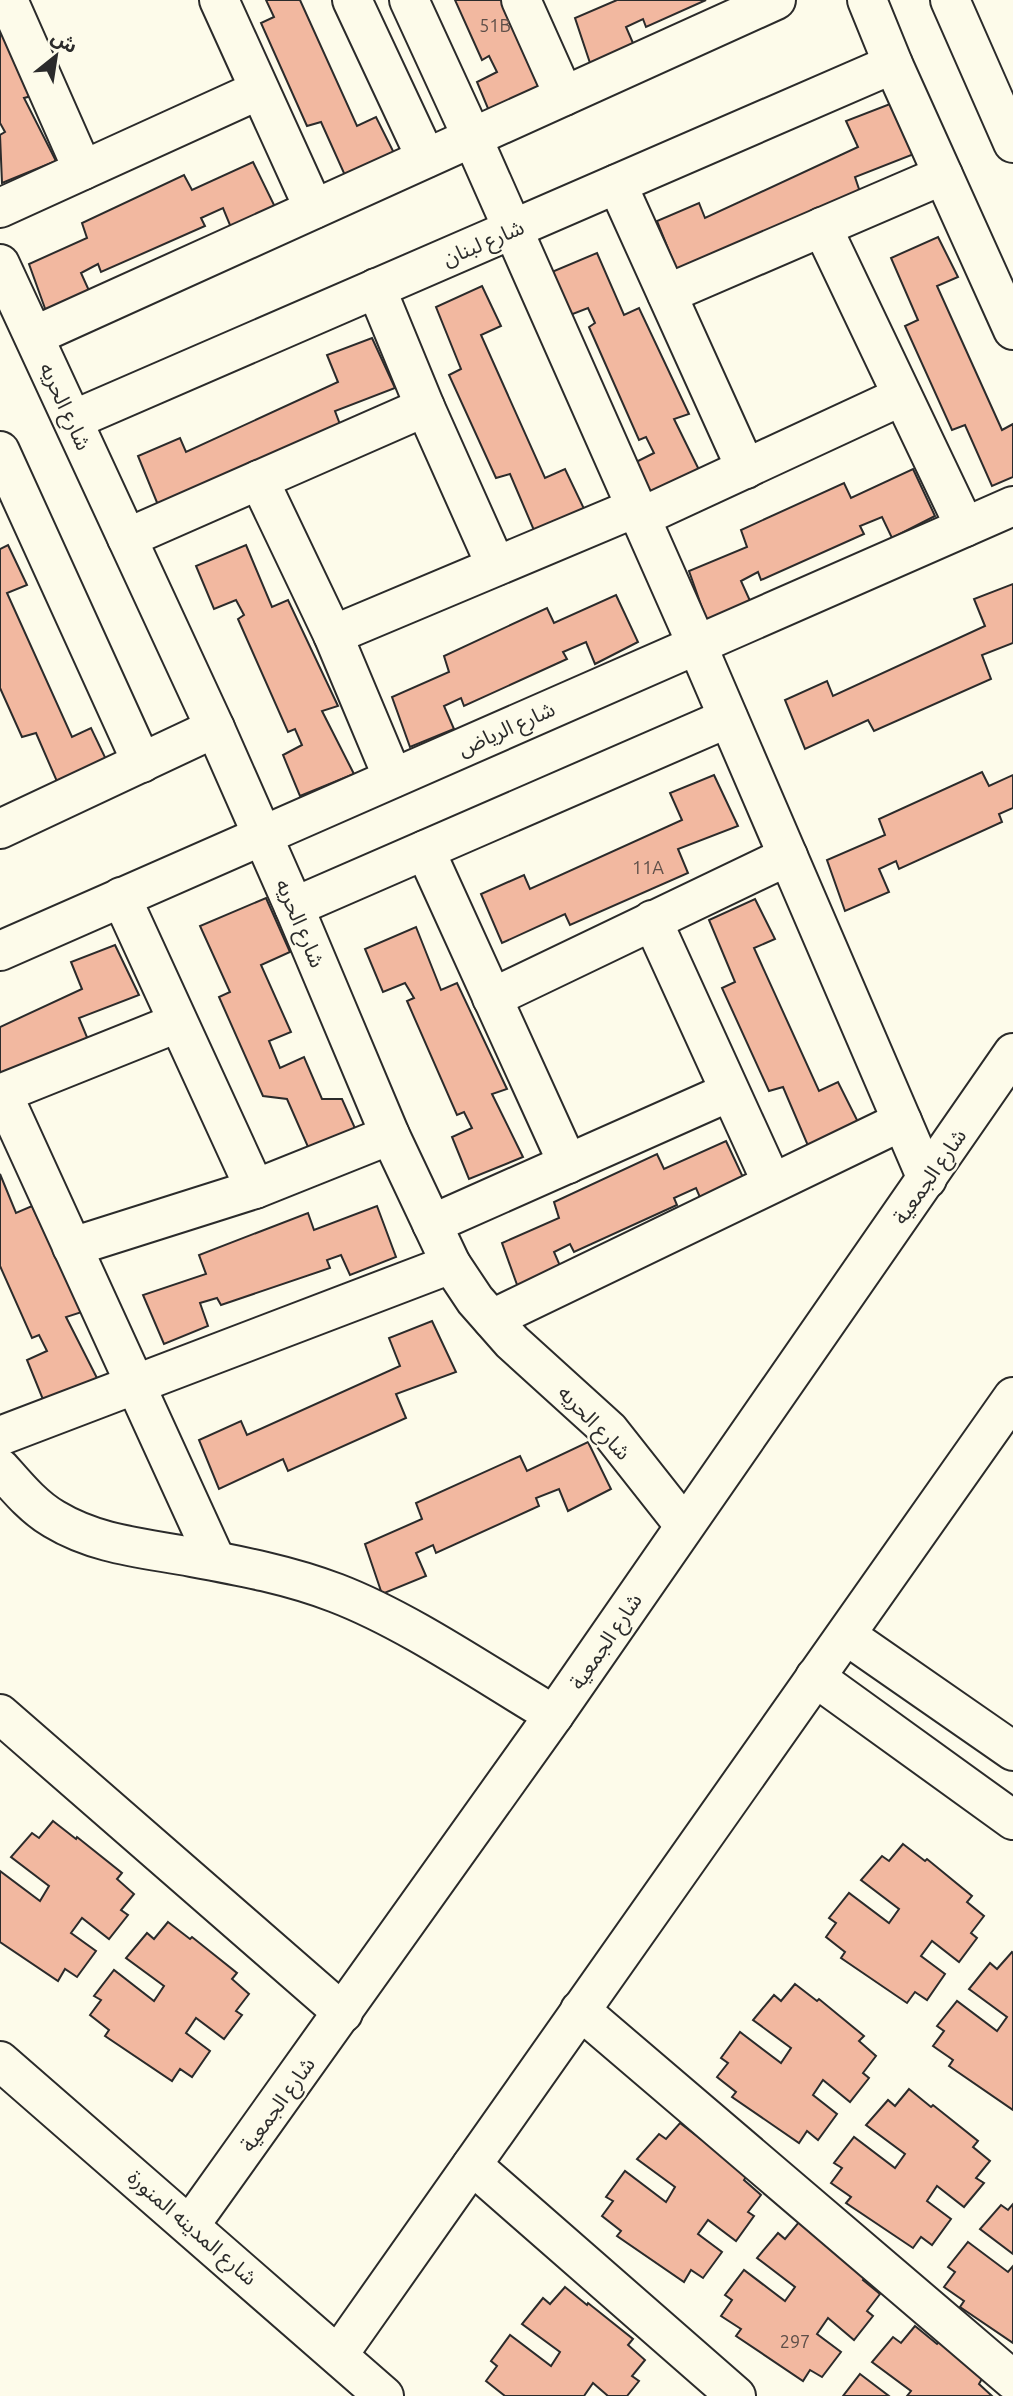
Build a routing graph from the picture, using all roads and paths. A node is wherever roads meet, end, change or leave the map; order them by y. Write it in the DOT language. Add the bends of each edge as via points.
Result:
graph roads {
  1 [pos="8,0"];
  2 [pos="219,0"];
  3 [pos="352,0"];
  4 [pos="409,0"];
  5 [pos="521,0"];
  6 [pos="776,0"];
  7 [pos="868,0"];
  8 [pos="950,0"];
  9 [pos="893,64"];
  10 [pos="259,90"];
  11 [pos="564,96"];
  12 [pos="472,137"];
  13 [pos="1013,143"];
  14 [pos="426,158"];
  15 [pos="83,170"];
  16 [pos="943,175"];
  17 [pos="617,184"];
  18 [pos="0,208"];
  19 [pos="314,209"];
  20 [pos="822,227"];
  21 [pos="513,229"];
  22 [pos="0,264"];
  23 [pos="376,288"];
  24 [pos="667,295"];
  25 [pos="1013,330"];
  26 [pos="34,336"];
  27 [pos="902,396"];
  28 [pos="425,407"];
  29 [pos="73,420"];
  30 [pos="0,452"];
  31 [pos="746,468"];
  32 [pos="259,480"];
  33 [pos="1013,506"];
  34 [pos="637,513"];
  35 [pos="965,527"];
  36 [pos="127,538"];
  37 [pos="496,566"];
  38 [pos="333,635"];
  39 [pos="696,645"];
  40 [pos="728,718"];
  41 [pos="215,728"];
  42 [pos="142,762"];
  43 [pos="393,778"];
  44 [pos="0,829"];
  45 [pos="263,835"];
  46 [pos="425,850"];
  47 [pos="788,856"];
  48 [pos="121,897"];
  49 [pos="294,907"];
  50 [pos="652,920"];
  51 [pos="0,951"];
  52 [pos="492,998"];
  53 [pos="177,1023"];
  54 [pos="1013,1053"];
  55 [pos="729,1092"];
  56 [pos="1,1093"];
  57 [pos="902,1121"];
  58 [pos="390,1135"];
  59 [pos="568,1164"];
  60 [pos="927,1179"];
  61 [pos="772,1184"];
  62 [pos="255,1189"];
  63 [pos="432,1224"];
  64 [pos="72,1247"];
  65 [pos="451,1264"];
  66 [pos="492,1320"];
  67 [pos="135,1384"];
  68 [pos="1013,1397"];
  69 [pos="0,1436"];
  70 [pos="0,1468"];
  71 [pos="684,1525"];
  72 [pos="216,1561"];
  73 [pos="846,1635"];
  74 [pos="815,1677"];
  75 [pos="0,1714"];
  76 [pos="554,1715"];
  77 [pos="1013,1751"];
  78 [pos="1013,1820"];
  79 [pos="580,2010"];
  80 [pos="343,2013"];
  81 [pos="0,2060"];
  82 [pos="472,2165"];
  83 [pos="190,2224"];
  84 [pos="338,2355"];
  85 [pos="1013,2380"];
  86 [pos="384,2396"];
  87 [pos="736,2396"];
  1 -- 15 [label="street"];
  2 -- 10 [label="street"];
  3 -- 14 [label="street"];
  4 -- 12 [label="street"];
  5 -- 11 [label="street"];
  6 -- 11 [label="street"];
  7 -- 9 [label="street"];
  8 -- 13 [label="street"];
  9 -- 16 [label="street"];
  9 -- 17 [label="street, شارع لبنان"];
  10 -- 15 [label="street"];
  10 -- 19 [label="street"];
  11 -- 12 [label="street"];
  12 -- 14 [label="street"];
  12 -- 21 [label="street"];
  14 -- 19 [label="street"];
  15 -- 18 [label="street"];
  16 -- 20 [label="street"];
  16 -- 25 [label="street"];
  17 -- 21 [label="street, شارع لبنان"];
  17 -- 24 [label="street"];
  19 -- 26 [label="street"];
  20 -- 24 [label="street"];
  20 -- 27 [label="street"];
  21 -- 23 [label="street, شارع لبنان"];
  21 -- 34 [label="street"];
  22 -- 26 [label="street, شارع الحريه"];
  23 -- 28 [label="street"];
  23 -- 29 [label="street, شارع لبنان"];
  24 -- 31 [label="street"];
  26 -- 29 [label="street, شارع الحريه"];
  27 -- 31 [label="street"];
  27 -- 35 [label="street"];
  28 -- 32 [label="street"];
  28 -- 37 [label="street"];
  29 -- 36 [label="street, شارع الحريه"];
  30 -- 42 [label="street"];
  31 -- 34 [label="street"];
  32 -- 36 [label="street"];
  32 -- 38 [label="street"];
  33 -- 35 [label="street, شارع الرياض"];
  34 -- 37 [label="street"];
  34 -- 39 [label="street"];
  35 -- 39 [label="street, شارع الرياض"];
  36 -- 41 [label="street, شارع الحريه"];
  37 -- 38 [label="street"];
  38 -- 43 [label="street"];
  39 -- 40 [label="street"];
  39 -- 43 [label="street, شارع الرياض"];
  40 -- 46 [label="street"];
  40 -- 47 [label="street"];
  41 -- 42 [label="street"];
  41 -- 45 [label="street, شارع الحريه"];
  42 -- 44 [label="street"];
  43 -- 45 [label="street, شارع الرياض"];
  45 -- 48 [label="street, شارع الرياض"];
  45 -- 49 [label="street, شارع الحريه"];
  46 -- 49 [label="street"];
  46 -- 52 [label="street"];
  47 -- 50 [label="street"];
  47 -- 57 [label="street"];
  48 -- 51 [label="street, شارع الرياض"];
  48 -- 53 [label="street"];
  49 -- 58 [label="street, شارع الحريه"];
  50 -- 52 [label="street"];
  50 -- 55 [label="street"];
  52 -- 59 [label="street"];
  53 -- 56 [label="street"];
  53 -- 62 [label="street"];
  54 -- 60 [label="street, شارع الجمعية"];
  55 -- 59 [label="street"];
  55 -- 61 [label="street"];
  56 -- 64 [label="street"];
  57 -- 60 [label="street"];
  57 -- 61 [label="street"];
  58 -- 62 [label="street"];
  58 -- 63 [label="street, شارع الحريه"];
  59 -- 63 [label="street"];
  60 -- 71 [label="street, شارع الجمعية"];
  61 -- 66 [label="street"];
  62 -- 64 [label="street"];
  63 -- 65 [label="street, شارع الحريه"];
  64 -- 67 [label="street"];
  65 -- 66 [label="street, شارع الحريه"];
  65 -- 67 [label="street"];
  66 -- 71 [label="street, شارع الحريه" via="608,1430"];
  67 -- 69 [label="street"];
  67 -- 72 [label="street"];
  68 -- 73 [label="street"];
  70 -- 72 [label="street" via="52,1518 86,1535 123,1546"];
  71 -- 76 [label="street, شارع الجمعية"];
  72 -- 76 [label="street" via="275,1573 339,1594 411,1630"];
  73 -- 74 [label="street"];
  73 -- 77 [label="street"];
  74 -- 78 [label="street"];
  74 -- 79 [label="street"];
  75 -- 80 [label="street"];
  76 -- 80 [label="street, شارع الجمعية"];
  79 -- 82 [label="street"];
  79 -- 85 [label="street"];
  80 -- 83 [label="street, شارع الجمعية"];
  81 -- 83 [label="street, شارع المدينه المنورة"];
  82 -- 84 [label="street"];
  82 -- 87 [label="street"];
  83 -- 84 [label="street, شارع المدينه المنورة"];
  84 -- 86 [label="street, شارع المدينه المنورة"];
}
